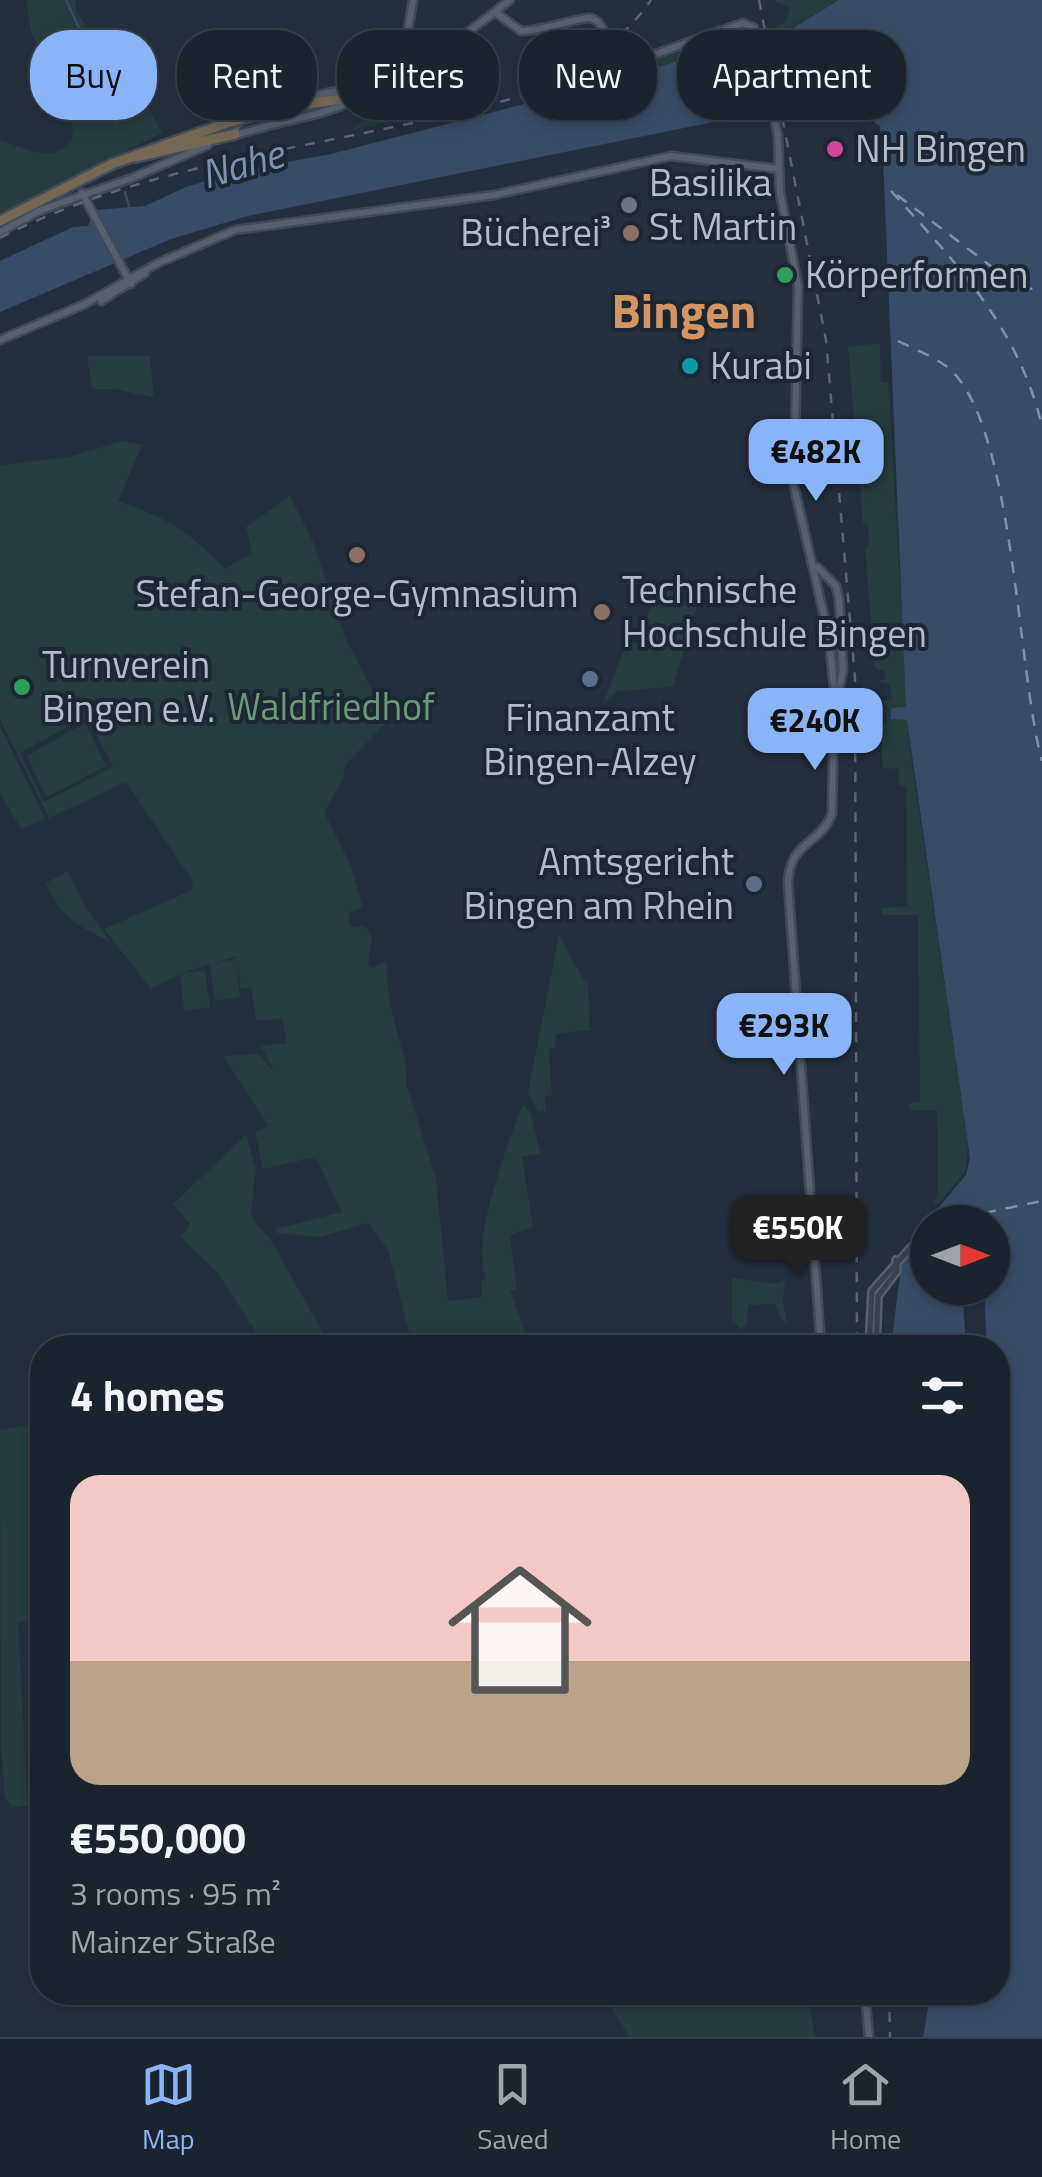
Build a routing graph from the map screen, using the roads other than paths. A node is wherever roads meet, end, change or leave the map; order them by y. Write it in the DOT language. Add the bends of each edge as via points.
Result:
graph roads {
  1 [pos="413,0"];
  2 [pos="510,0"];
  3 [pos="495,12"];
  4 [pos="408,30"];
  5 [pos="470,30"];
  6 [pos="337,89"];
  7 [pos="337,100"];
  8 [pos="337,106"];
  9 [pos="235,134"];
  10 [pos="124,159"];
  11 [pos="779,169"];
  12 [pos="82,193"];
  13 [pos="0,222"];
  14 [pos="0,232"];
  15 [pos="130,281"];
  16 [pos="0,340"];
  17 [pos="813,562"];
  18 [pos="830,580"];
  19 [pos="819,590"];
  20 [pos="839,672"];
  21 [pos="910,1247"];
  22 [pos="820,1335"];
  23 [pos="874,1335"];
  24 [pos="866,2005"];
  25 [pos="869,2037"];
  1 -- 4 [label="main road"];
  2 -- 3 [label="main road"];
  3 -- 5 [label="main road"];
  3 -- 11 [label="main road, bridge" via="521,31 593,19 625,60 753,26"];
  6 -- 9 [label="main road" via="244,111"];
  7 -- 10 [label="highway, bridge" via="244,118"];
  8 -- 9 [label="main road"];
  9 -- 10 [label="highway"];
  9 -- 12 [label="main road"];
  10 -- 13 [label="highway"];
  11 -- 15 [label="main road" via="671,156 494,196 262,224 158,263"];
  11 -- 17 [label="main road" via="798,293 796,454 802,460 793,482"];
  12 -- 14 [label="main road"];
  12 -- 15 [label="main road"];
  15 -- 16 [label="main road"];
  17 -- 18 [label="main road"];
  17 -- 19 [label="main road"];
  18 -- 19 [label="main road"];
  18 -- 20 [label="main road" via="838,592"];
  19 -- 20 [label="main road"];
  20 -- 22 [label="main road" via="830,820 796,852 788,886"];
  21 -- 23 [label="street" via="878,1296"];
  24 -- 25 [label="main road"];
}
